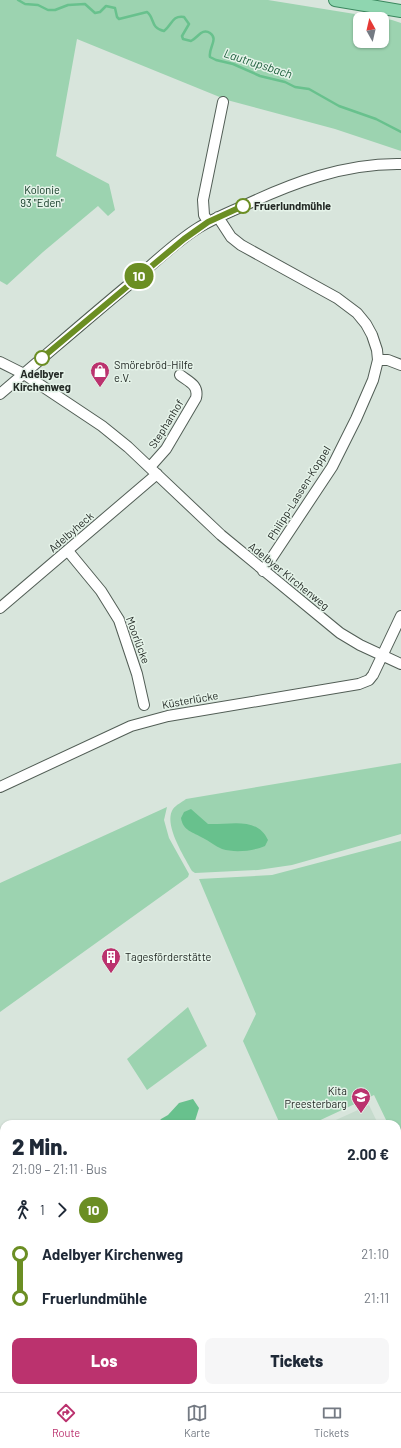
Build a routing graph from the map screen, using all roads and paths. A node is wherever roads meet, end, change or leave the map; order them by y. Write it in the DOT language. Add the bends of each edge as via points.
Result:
graph roads {
  1 [pos="335,0"];
  2 [pos="401,11"];
  3 [pos="223,102"];
  4 [pos="401,164"];
  5 [pos="218,217"];
  6 [pos="208,222"];
  7 [pos="378,360"];
  8 [pos="0,362"];
  9 [pos="401,365"];
  10 [pos="24,374"];
  11 [pos="180,375"];
  12 [pos="0,394"];
  13 [pos="153,470"];
  14 [pos="68,551"];
  15 [pos="263,571"];
  16 [pos="0,608"];
  17 [pos="401,616"];
  18 [pos="382,656"];
  19 [pos="401,664"];
  20 [pos="144,705"];
  21 [pos="0,787"];
  1 -- 2 [label="main road"];
  3 -- 6 [label="street" via="203,200 204,215"];
  4 -- 5 [label="street" via="354,167 302,180"];
  5 -- 6 [label="street"];
  5 -- 7 [label="street, Philipp-Lassen-Koppel" via="241,245 337,298 357,313 372,335"];
  6 -- 10 [label="street" via="150,266"];
  7 -- 9 [label="street" via="388,360"];
  7 -- 15 [label="street, Philipp-Lassen-Koppel" via="374,380 332,467"];
  8 -- 10 [label="street, Adelbyer Kirchenweg"];
  10 -- 12 [label="street"];
  10 -- 13 [label="street, Adelbyer Kirchenweg" via="102,426"];
  11 -- 13 [label="street, Stephanhof" via="196,387 196,398"];
  13 -- 14 [label="street, Adelbyheck"];
  13 -- 15 [label="street, Adelbyer Kirchenweg" via="220,535"];
  14 -- 16 [label="street, Adelbyheck"];
  14 -- 20 [label="street, Moorlücke" via="101,592 119,620 137,674"];
  15 -- 18 [label="street, Adelbyer Kirchenweg" via="340,633"];
  17 -- 18 [label="street, Küsterlücke"];
  18 -- 19 [label="street, Adelbyer Kirchenweg"];
  18 -- 21 [label="street, Küsterlücke" via="373,676 359,684 148,721"];
}
